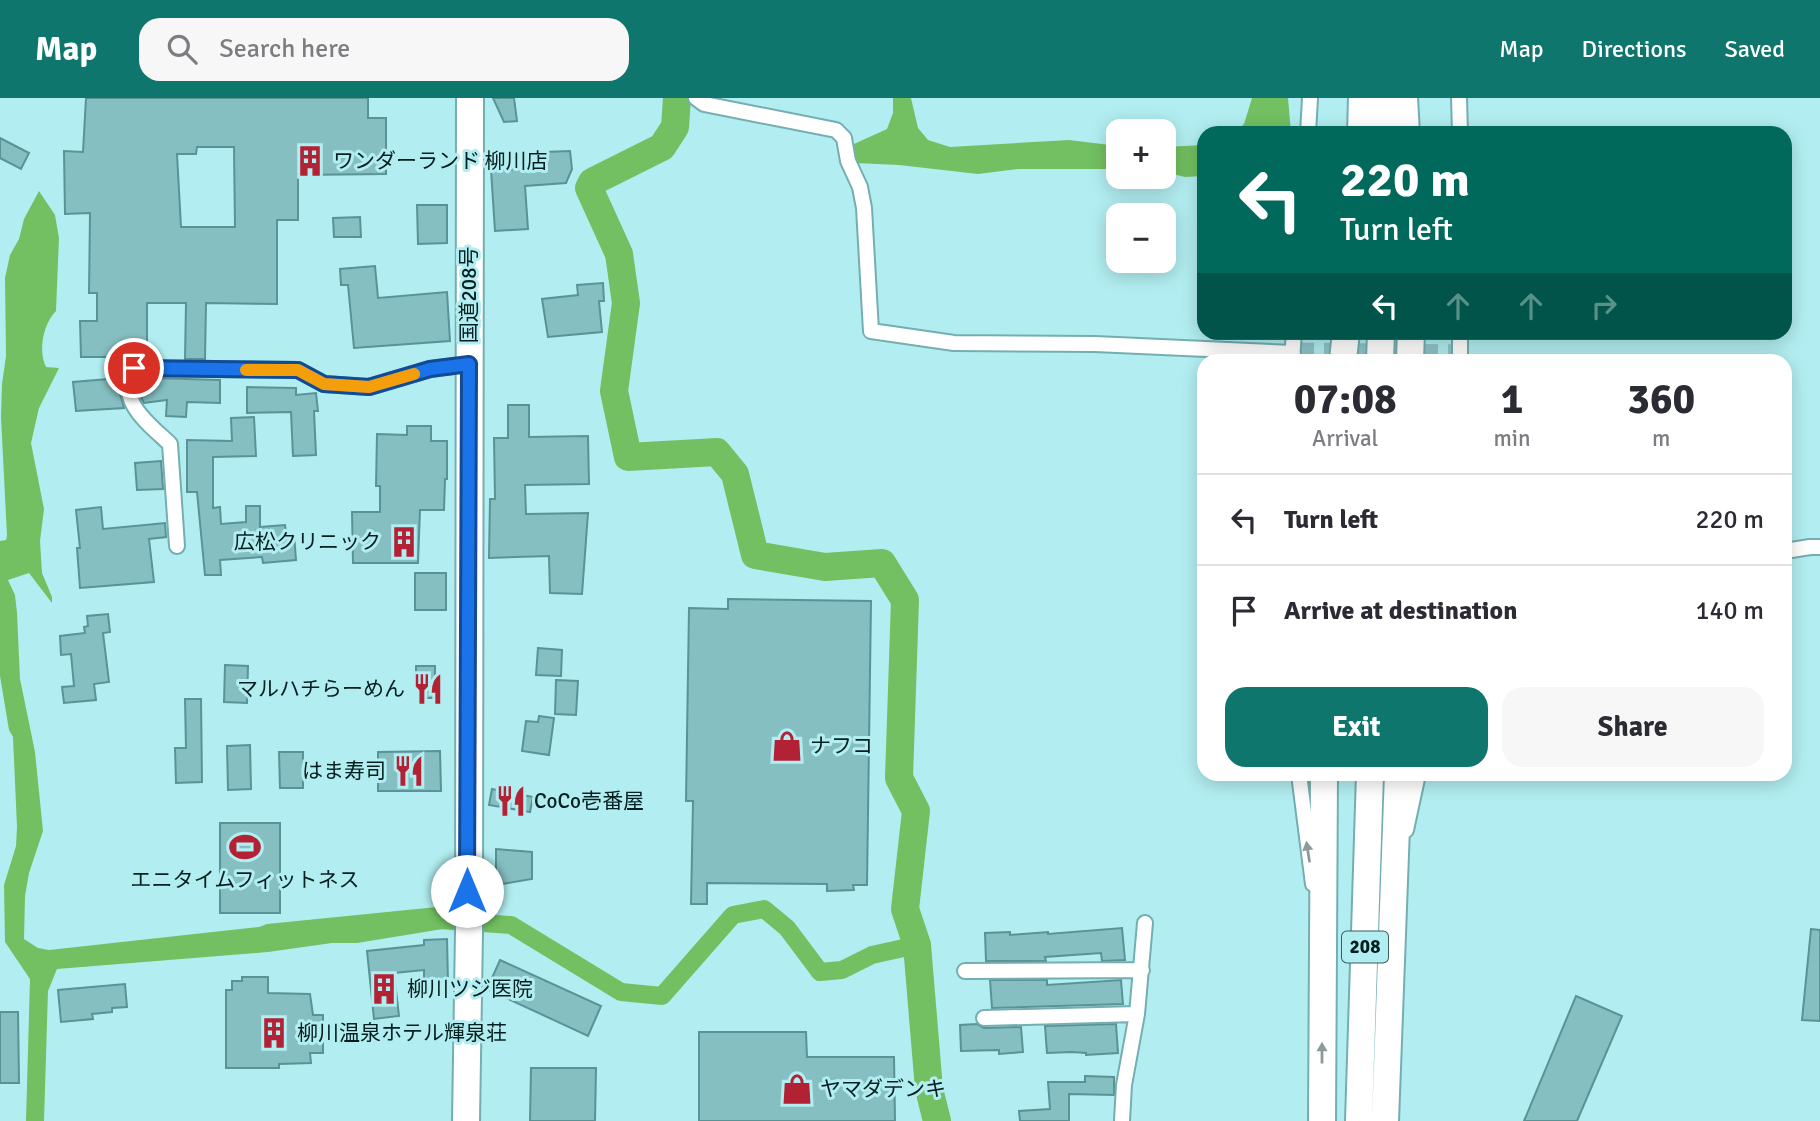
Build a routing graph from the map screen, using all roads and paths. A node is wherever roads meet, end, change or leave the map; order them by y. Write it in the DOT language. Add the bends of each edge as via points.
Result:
graph roads {
  1 [pos="470,98"];
  2 [pos="696,98"];
  3 [pos="1310,98"];
  4 [pos="1362,98"];
  5 [pos="1388,98"];
  6 [pos="1397,98"];
  7 [pos="1405,98"];
  8 [pos="1459,98"];
  9 [pos="1308,126"];
  10 [pos="1361,126"];
  11 [pos="1387,126"];
  12 [pos="1396,126"];
  13 [pos="1406,126"];
  14 [pos="1460,126"];
  15 [pos="1259,354"];
  16 [pos="469,364"];
  17 [pos="177,546"];
  18 [pos="1820,547"];
  19 [pos="1792,550"];
  20 [pos="1300,781"];
  21 [pos="1324,781"];
  22 [pos="1370,781"];
  23 [pos="1378,781"];
  24 [pos="1398,781"];
  25 [pos="1417,781"];
  26 [pos="1395,883"];
  27 [pos="1145,923"];
  28 [pos="1322,944"];
  29 [pos="1142,970"];
  30 [pos="965,971"];
  31 [pos="1137,1014"];
  32 [pos="984,1018"];
  33 [pos="466,1121"];
  34 [pos="1122,1121"];
  35 [pos="1322,1121"];
  36 [pos="1359,1121"];
  37 [pos="1368,1121"];
  38 [pos="1385,1121"];
  1 -- 16 [label="highway, 国道208号"];
  2 -- 15 [label="street" via="704,104 836,130 844,138 864,208 872,331 954,342 1095,344"];
  3 -- 9 [label="street"];
  4 -- 10 [label="highway"];
  5 -- 11 [label="highway"];
  6 -- 12 [label="highway"];
  7 -- 13 [label="highway"];
  8 -- 14 [label="street"];
  16 -- 17 [label="street" via="430,369 369,387 324,384 298,370 134,368 128,380 129,396 141,416 170,444"];
  16 -- 33 [label="highway, 国道208号"];
  18 -- 19 [label="street"];
  28 -- 20 [label="street, one-way"];
  21 -- 28 [label="highway"];
  22 -- 36 [label="highway, 208"];
  23 -- 37 [label="highway, 208"];
  24 -- 26 [label="highway"];
  25 -- 26 [label="street"];
  26 -- 38 [label="highway"];
  27 -- 29 [label="street"];
  35 -- 28 [label="highway, one-way"];
  29 -- 30 [label="street"];
  29 -- 31 [label="street"];
  31 -- 32 [label="street"];
  31 -- 34 [label="street"];
}
